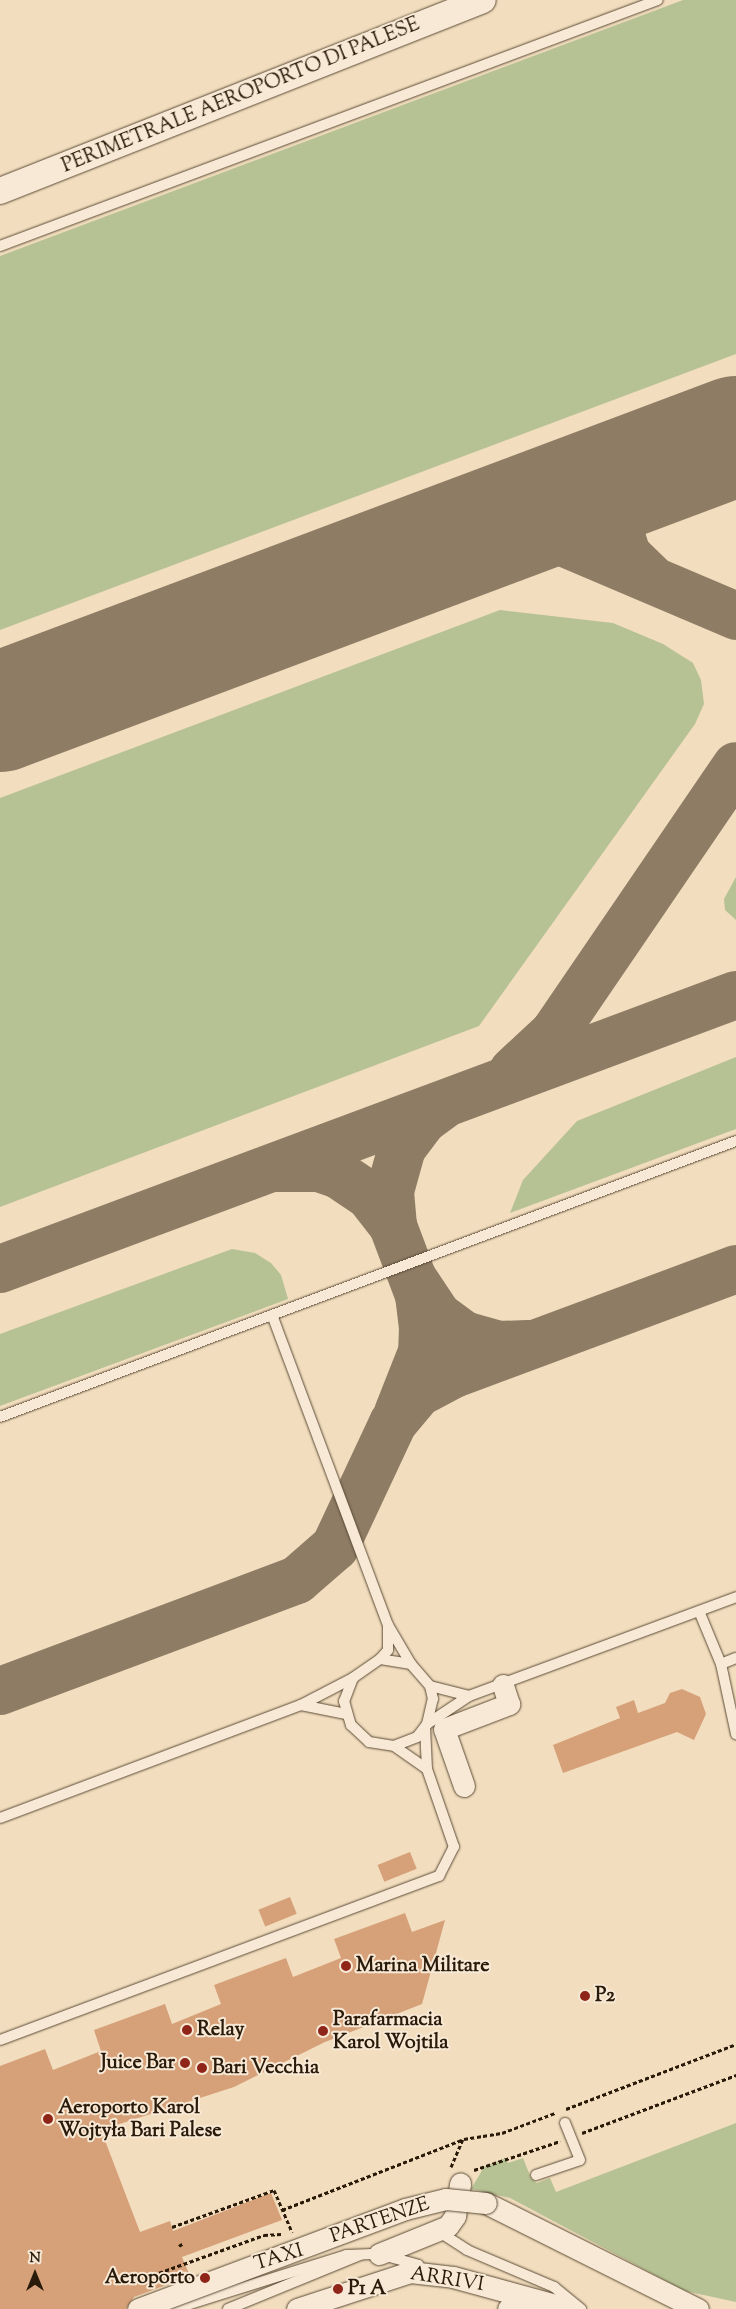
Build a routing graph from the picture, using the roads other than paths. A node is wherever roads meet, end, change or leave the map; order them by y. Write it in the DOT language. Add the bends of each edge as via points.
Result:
graph roads {
  1 [pos="483,0"];
  2 [pos="658,0"];
  3 [pos="0,191"];
  4 [pos="0,246"];
  5 [pos="736,1141"];
  6 [pos="272,1315"];
  7 [pos="0,1416"];
  8 [pos="736,1597"];
  9 [pos="699,1611"];
  10 [pos="388,1625"];
  11 [pos="736,1658"];
  12 [pos="380,1659"];
  13 [pos="411,1664"];
  14 [pos="721,1664"];
  15 [pos="352,1678"];
  16 [pos="503,1685"];
  17 [pos="430,1686"];
  18 [pos="470,1696"];
  19 [pos="301,1705"];
  20 [pos="346,1714"];
  21 [pos="426,1726"];
  22 [pos="736,1734"];
  23 [pos="394,1746"];
  24 [pos="427,1769"];
  25 [pos="464,1786"];
  26 [pos="0,1818"];
  27 [pos="0,2040"];
  28 [pos="565,2123"];
  29 [pos="460,2172"];
  30 [pos="536,2175"];
  31 [pos="436,2230"];
  32 [pos="370,2254"];
  33 [pos="453,2277"];
  34 [pos="138,2309"];
  35 [pos="174,2309"];
  36 [pos="228,2309"];
  37 [pos="297,2309"];
  38 [pos="508,2309"];
  39 [pos="541,2309"];
  40 [pos="570,2309"];
  41 [pos="581,2309"];
  42 [pos="698,2309"];
  1 -- 3 [label="street, PERIMETRALE AEROPORTO DI PALESE"];
  2 -- 4 [label="lane"];
  5 -- 6 [label="lane"];
  6 -- 7 [label="lane"];
  6 -- 10 [label="lane"];
  8 -- 9 [label="lane"];
  9 -- 14 [label="lane"];
  9 -- 16 [label="lane"];
  10 -- 12 [label="lane" via="388,1650"];
  10 -- 13 [label="lane"];
  11 -- 14 [label="lane"];
  12 -- 13 [label="lane"];
  12 -- 15 [label="lane"];
  13 -- 17 [label="lane"];
  14 -- 22 [label="lane"];
  15 -- 19 [label="lane"];
  15 -- 20 [label="lane" via="347,1689"];
  16 -- 18 [label="lane"];
  16 -- 25 [label="street" via="509,1704 444,1729"];
  17 -- 18 [label="lane"];
  17 -- 21 [label="lane" via="433,1699"];
  18 -- 21 [label="lane"];
  19 -- 20 [label="lane"];
  19 -- 26 [label="lane"];
  20 -- 23 [label="lane" via="355,1730 369,1742"];
  21 -- 23 [label="lane" via="412,1740"];
  21 -- 24 [label="lane"];
  23 -- 24 [label="lane"];
  24 -- 27 [label="lane" via="453,1841 452,1858 439,1876"];
  28 -- 30 [label="lane" via="580,2160"];
  29 -- 31 [label="street" via="455,2216 448,2226"];
  31 -- 32 [label="street"];
  31 -- 41 [label="lane" via="467,2250 554,2287"];
  32 -- 33 [label="lane"];
  32 -- 35 [label="lane, TAXI"];
  32 -- 36 [label="lane"];
  33 -- 37 [label="street, ARRIVI" via="400,2273"];
  33 -- 40 [label="street, ARRIVI"];
  34 -- 42 [label="street, PARTENZE, bridge" via="405,2209 446,2200 486,2203"];
  38 -- 39 [label="street"];
}
